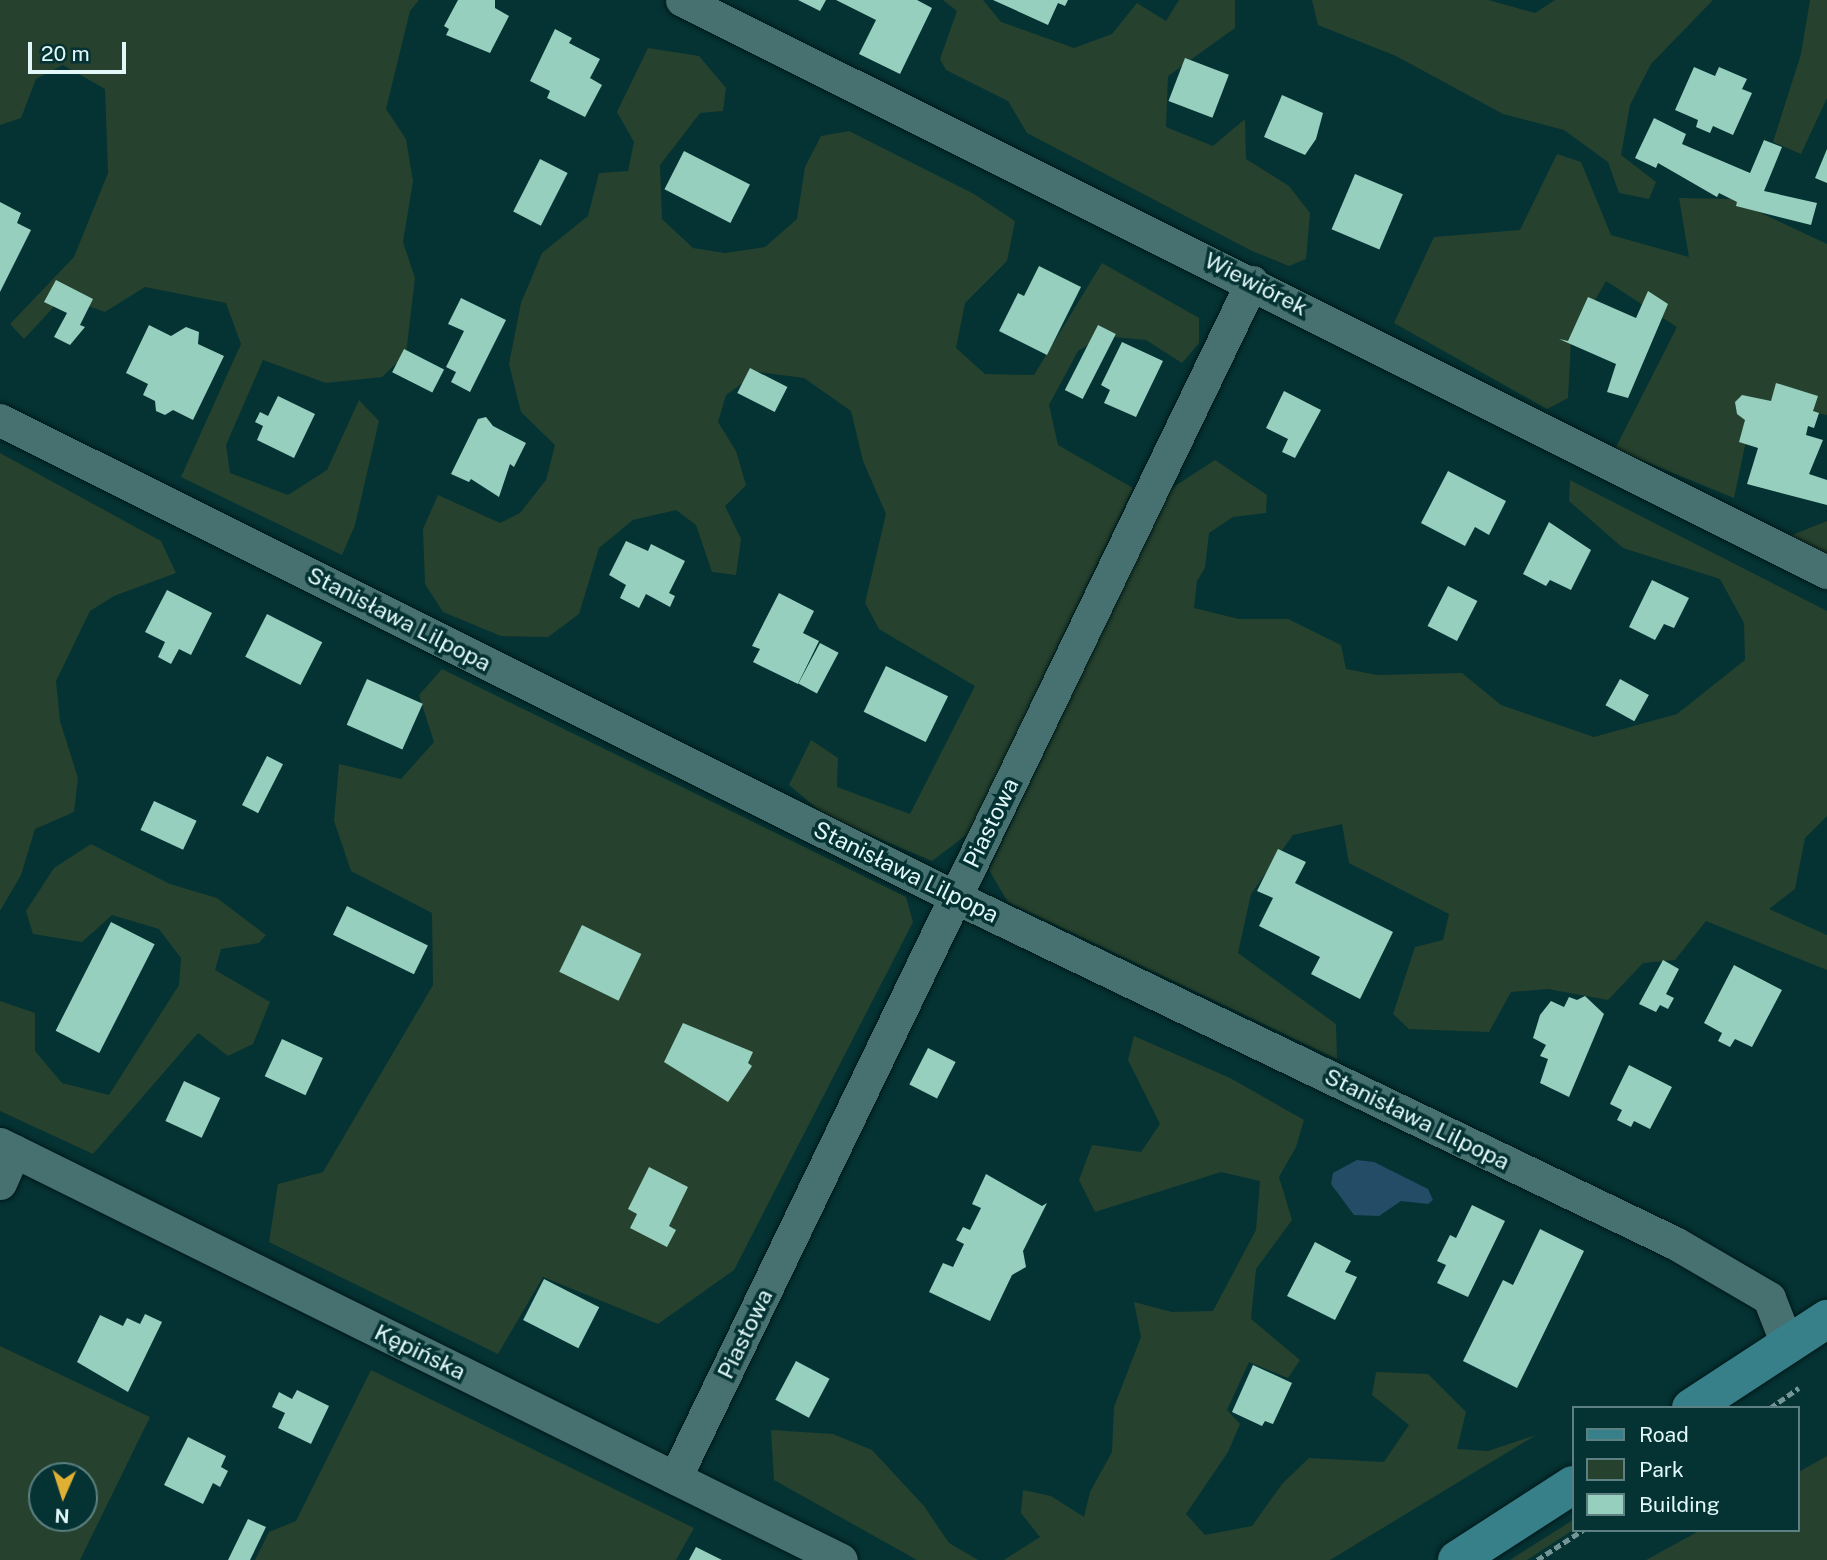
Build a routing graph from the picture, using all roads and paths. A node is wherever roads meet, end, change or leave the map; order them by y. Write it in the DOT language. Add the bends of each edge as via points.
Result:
graph roads {
  1 [pos="682,0"];
  2 [pos="1252,282"];
  3 [pos="0,420"];
  4 [pos="1827,572"];
  5 [pos="955,897"];
  6 [pos="7,1147"];
  7 [pos="0,1183"];
  8 [pos="1827,1319"];
  9 [pos="1787,1344"];
  10 [pos="1799,1388"];
  11 [pos="1694,1406"];
  12 [pos="1773,1406"];
  13 [pos="675,1478"];
  14 [pos="1572,1486"];
  15 [pos="1580,1532"];
  16 [pos="841,1560"];
  17 [pos="1457,1560"];
  18 [pos="1537,1560"];
  1 -- 2 [label="street, Wiewiórek"];
  2 -- 4 [label="street, Wiewiórek"];
  2 -- 5 [label="street, Piastowa"];
  3 -- 5 [label="street, Stanisława Lilpopa"];
  5 -- 9 [label="street, Stanisława Lilpopa" via="1675,1243 1769,1298"];
  5 -- 13 [label="street, Piastowa"];
  6 -- 7 [label="street"];
  6 -- 13 [label="street, Kępińska"];
  8 -- 9 [label="main road"];
  9 -- 11 [label="main road"];
  10 -- 12 [label="path"];
  13 -- 16 [label="street, Kępińska"];
  14 -- 17 [label="main road"];
  15 -- 18 [label="path"];
}
